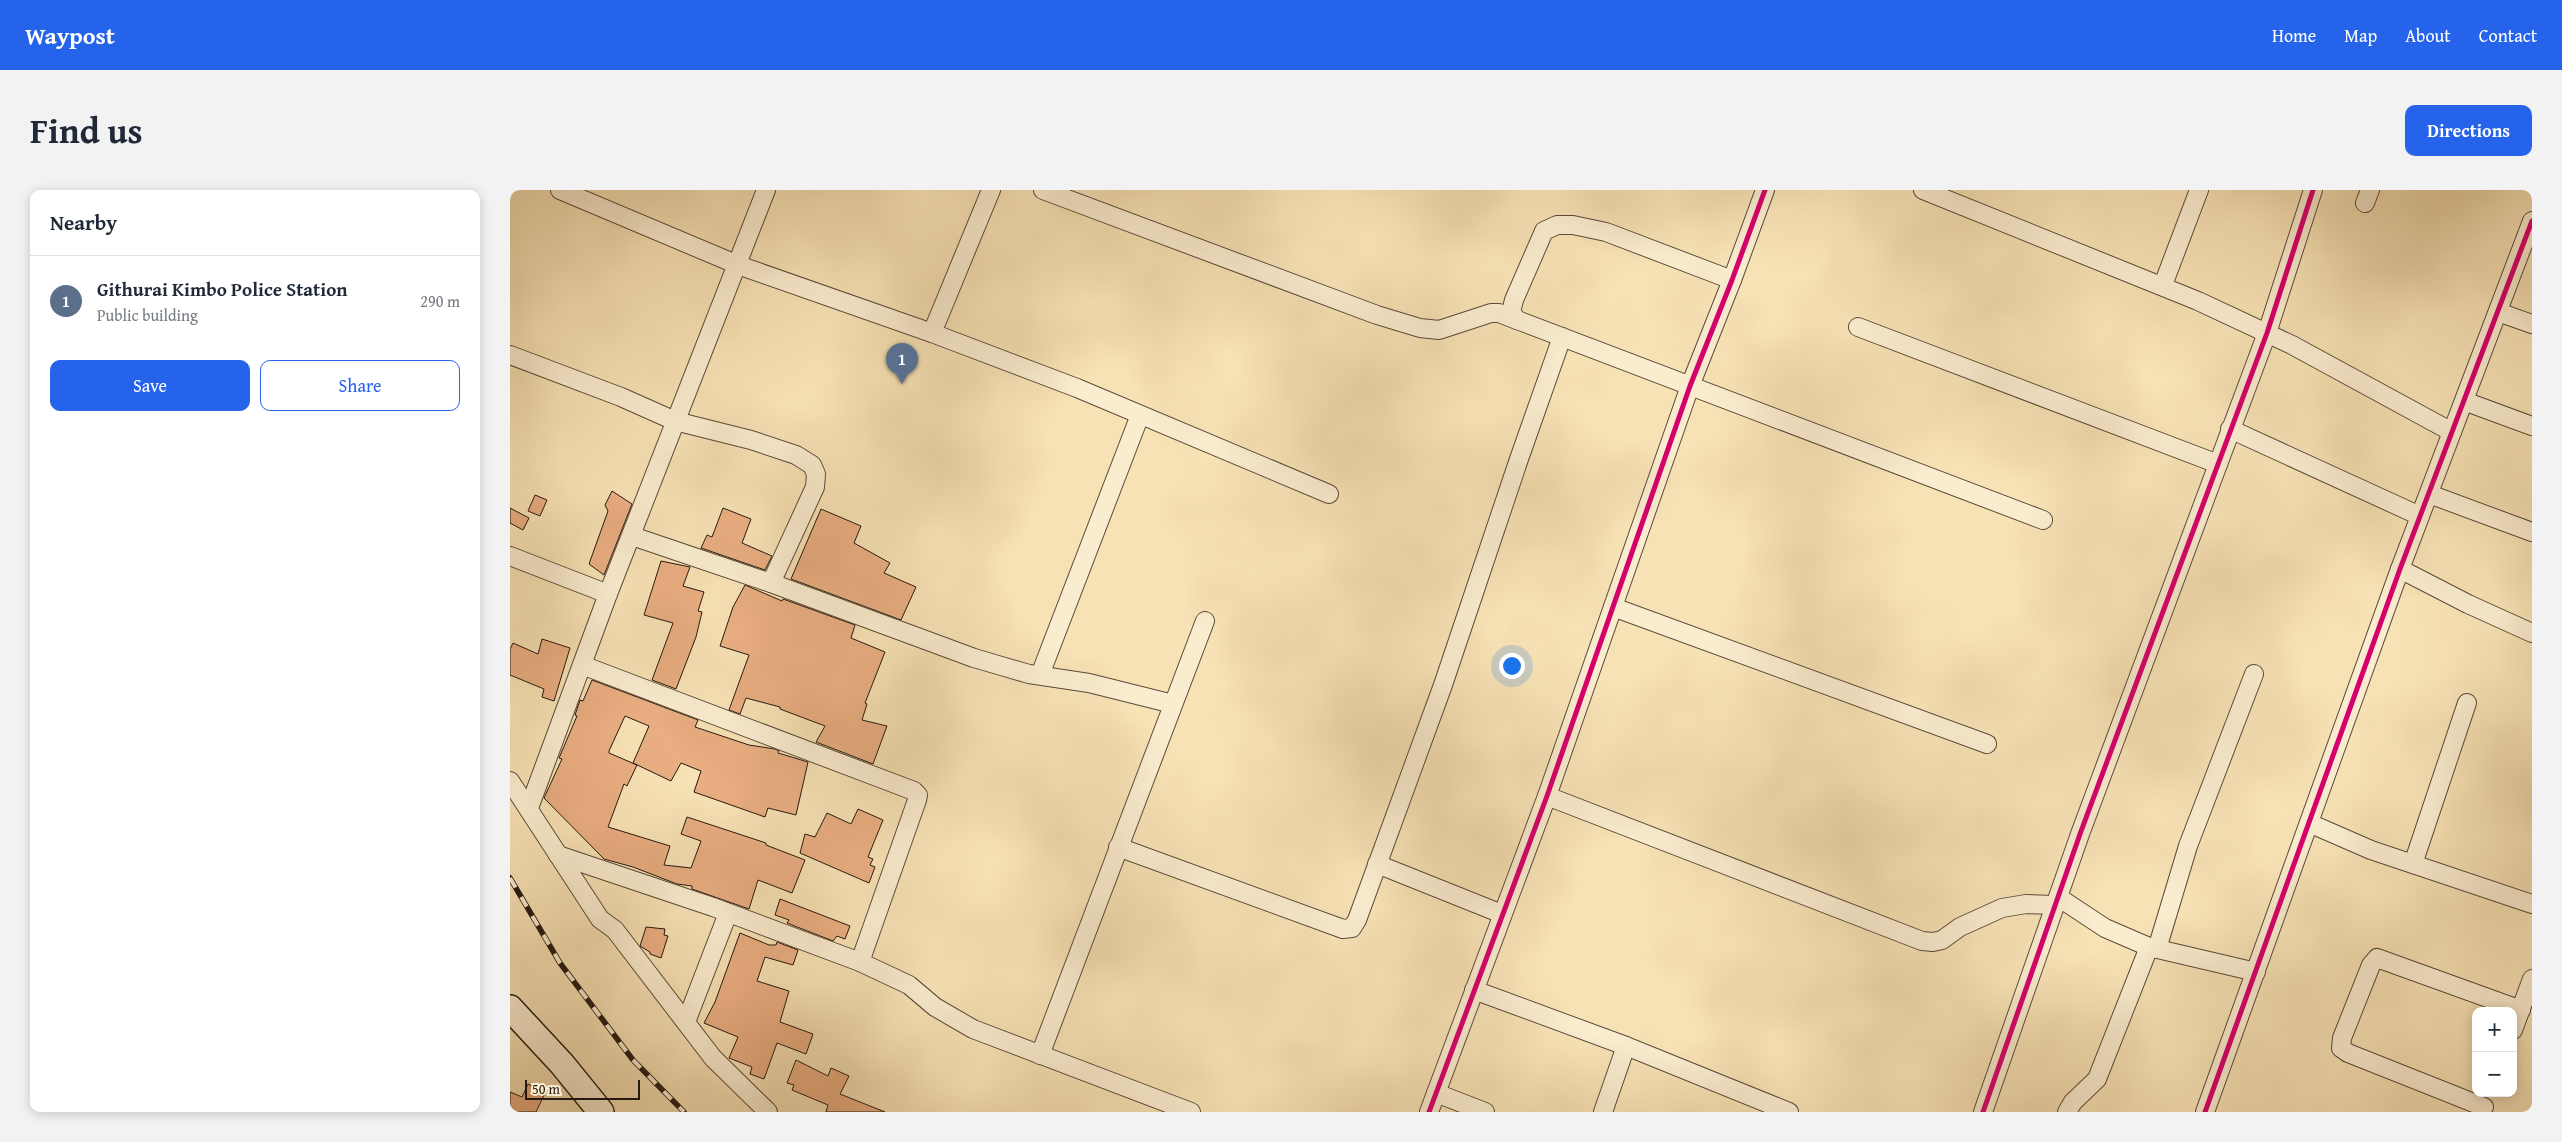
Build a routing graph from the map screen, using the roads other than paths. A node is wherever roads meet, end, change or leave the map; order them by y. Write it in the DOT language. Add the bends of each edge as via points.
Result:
graph roads {
  1 [pos="560,190"];
  2 [pos="766,190"];
  3 [pos="991,190"];
  4 [pos="1043,190"];
  5 [pos="1765,190"];
  6 [pos="1923,190"];
  7 [pos="2199,190"];
  8 [pos="2313,190"];
  9 [pos="2532,221"];
  10 [pos="738,265"];
  11 [pos="1732,280"];
  12 [pos="2163,285"];
  13 [pos="2498,312"];
  14 [pos="1517,320"];
  15 [pos="2532,324"];
  16 [pos="1858,327"];
  17 [pos="932,333"];
  18 [pos="2266,333"];
  19 [pos="1562,337"];
  20 [pos="510,356"];
  21 [pos="1690,386"];
  22 [pos="2464,401"];
  23 [pos="1140,415"];
  24 [pos="675,420"];
  25 [pos="2532,426"];
  26 [pos="2230,429"];
  27 [pos="2452,432"];
  28 [pos="2218,464"];
  29 [pos="1329,494"];
  30 [pos="2429,494"];
  31 [pos="2420,516"];
  32 [pos="2043,520"];
  33 [pos="2532,532"];
  34 [pos="632,536"];
  35 [pos="510,556"];
  36 [pos="2400,569"];
  37 [pos="771,582"];
  38 [pos="608,594"];
  39 [pos="1612,607"];
  40 [pos="1204,621"];
  41 [pos="2532,633"];
  42 [pos="582,665"];
  43 [pos="2254,674"];
  44 [pos="1040,675"];
  45 [pos="2467,703"];
  46 [pos="1173,704"];
  47 [pos="1987,744"];
  48 [pos="510,781"];
  49 [pos="1547,796"];
  50 [pos="529,808"];
  51 [pos="2309,823"];
  52 [pos="1118,847"];
  53 [pos="558,855"];
  54 [pos="1377,864"];
  55 [pos="2413,864"];
  56 [pos="2057,901"];
  57 [pos="2532,904"];
  58 [pos="728,913"];
  59 [pos="1502,914"];
  60 [pos="2153,948"];
  61 [pos="860,962"];
  62 [pos="2256,972"];
  63 [pos="2532,980"];
  64 [pos="1474,990"];
  65 [pos="510,1008"];
  66 [pos="2521,1010"];
  67 [pos="2517,1020"];
  68 [pos="686,1022"];
  69 [pos="1626,1046"];
  70 [pos="1040,1055"];
  71 [pos="1436,1093"];
  72 [pos="2485,1104"];
  73 [pos="600,1112"];
  74 [pos="768,1112"];
  75 [pos="1190,1112"];
  76 [pos="1430,1112"];
  77 [pos="1485,1112"];
  78 [pos="1603,1112"];
  79 [pos="1789,1112"];
  80 [pos="1982,1112"];
  81 [pos="2067,1112"];
  82 [pos="2205,1112"];
  1 -- 10 [label="street"];
  2 -- 10 [label="street"];
  3 -- 17 [label="street"];
  4 -- 14 [label="street" via="1377,315 1420,328 1439,330 1491,313"];
  5 -- 11 [label="street"];
  6 -- 12 [label="street"];
  7 -- 12 [label="street"];
  8 -- 18 [label="street"];
  9 -- 13 [label="street"];
  10 -- 17 [label="street"];
  10 -- 24 [label="street"];
  11 -- 14 [label="street" via="1606,232 1557,225 1544,231 1514,300 1511,312"];
  11 -- 21 [label="street"];
  12 -- 18 [label="street"];
  13 -- 15 [label="street"];
  13 -- 22 [label="street"];
  14 -- 19 [label="street"];
  16 -- 28 [label="street"];
  17 -- 23 [label="street"];
  18 -- 26 [label="street"];
  18 -- 27 [label="street"];
  19 -- 21 [label="street"];
  19 -- 54 [label="street" via="1443,685"];
  20 -- 24 [label="street"];
  21 -- 32 [label="street"];
  21 -- 39 [label="street"];
  22 -- 25 [label="street"];
  22 -- 27 [label="street"];
  23 -- 29 [label="street"];
  23 -- 44 [label="street"];
  24 -- 34 [label="street"];
  24 -- 37 [label="street" via="751,440 796,455 812,465 816,474 815,487"];
  26 -- 28 [label="street"];
  26 -- 31 [label="street"];
  27 -- 30 [label="street"];
  28 -- 56 [label="street"];
  30 -- 31 [label="street"];
  30 -- 33 [label="street"];
  31 -- 36 [label="street"];
  34 -- 37 [label="street"];
  34 -- 38 [label="street"];
  35 -- 38 [label="street"];
  36 -- 41 [label="street"];
  36 -- 51 [label="street"];
  37 -- 44 [label="street" via="974,658"];
  38 -- 42 [label="street"];
  39 -- 47 [label="street"];
  39 -- 49 [label="street"];
  40 -- 46 [label="street"];
  42 -- 50 [label="street"];
  42 -- 61 [label="street" via="918,795"];
  43 -- 60 [label="street"];
  44 -- 46 [label="street" via="1089,683"];
  45 -- 55 [label="street"];
  46 -- 52 [label="street"];
  48 -- 50 [label="street"];
  49 -- 56 [label="street" via="1922,940 1942,940 1960,927 2002,908"];
  49 -- 59 [label="street"];
  50 -- 53 [label="street"];
  51 -- 55 [label="street"];
  51 -- 62 [label="street"];
  52 -- 54 [label="street" via="1343,929 1352,928 1357,920"];
  52 -- 70 [label="street"];
  53 -- 58 [label="street"];
  53 -- 68 [label="street" via="600,919 615,930"];
  54 -- 59 [label="street"];
  55 -- 57 [label="street"];
  56 -- 60 [label="street" via="2105,928"];
  56 -- 80 [label="street"];
  58 -- 61 [label="street"];
  58 -- 68 [label="street"];
  59 -- 64 [label="street"];
  60 -- 62 [label="street"];
  60 -- 81 [label="street" via="2097,1080"];
  61 -- 70 [label="street" via="909,985 935,1007 973,1029"];
  62 -- 82 [label="street"];
  63 -- 66 [label="street"];
  64 -- 69 [label="street"];
  64 -- 71 [label="street"];
  65 -- 73 [label="street" via="562,1064"];
  66 -- 67 [label="street"];
  66 -- 72 [label="street" via="2377,958 2371,965 2342,1038 2341,1048 2348,1053"];
  68 -- 74 [label="street" via="713,1058"];
  69 -- 78 [label="street"];
  69 -- 79 [label="street"];
  70 -- 75 [label="street"];
  71 -- 76 [label="street"];
  71 -- 77 [label="street"];
}
